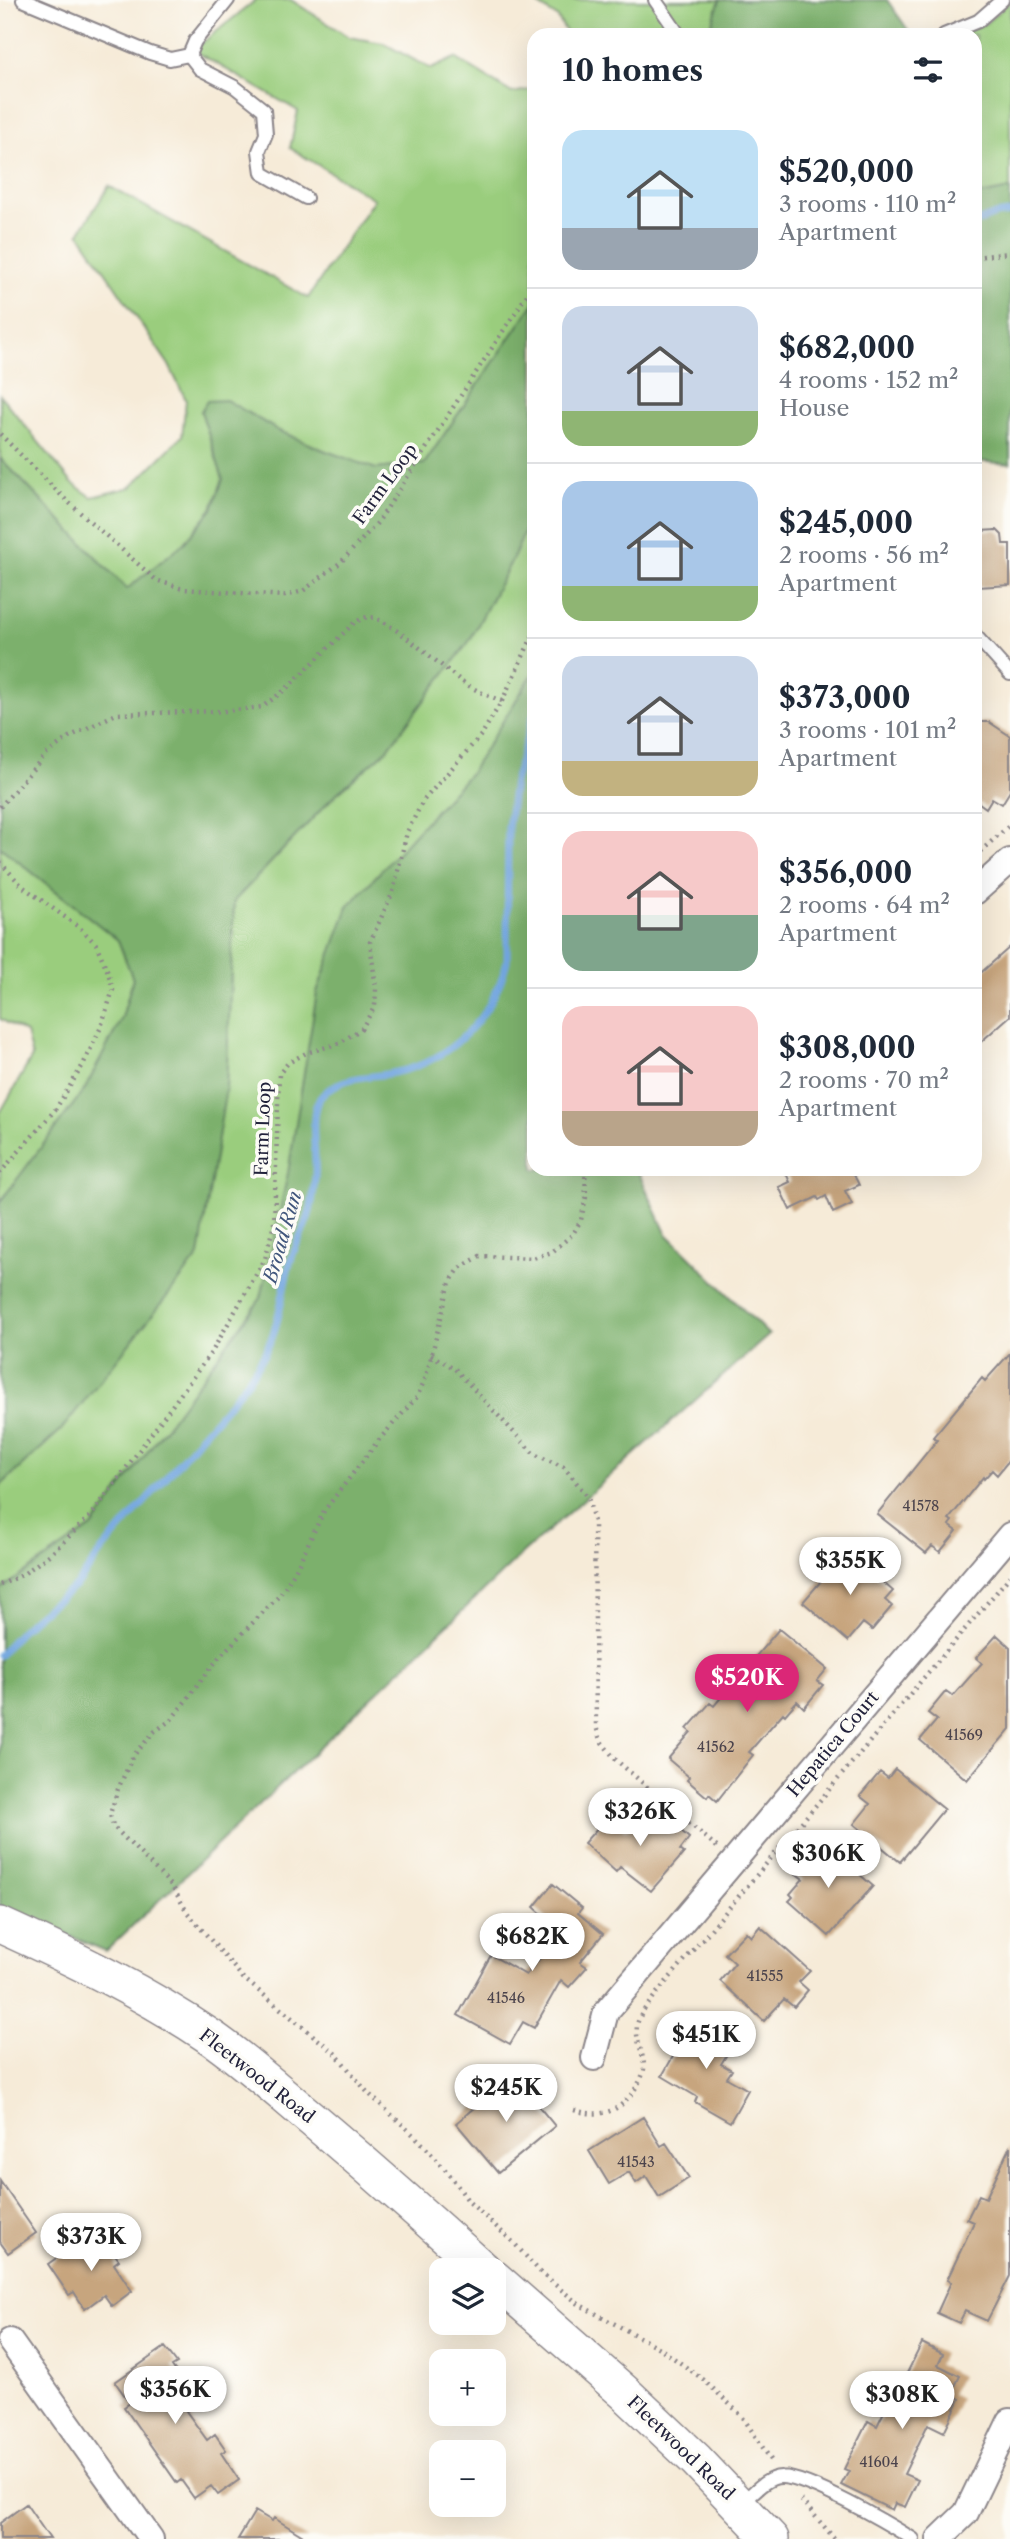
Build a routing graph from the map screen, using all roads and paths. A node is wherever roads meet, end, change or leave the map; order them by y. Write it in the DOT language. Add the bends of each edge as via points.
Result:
graph roads {
  1 [pos="23,0"];
  2 [pos="228,0"];
  3 [pos="655,0"];
  4 [pos="1002,0"];
  5 [pos="674,28"];
  6 [pos="961,28"];
  7 [pos="189,55"];
  8 [pos="306,198"];
  9 [pos="1010,253"];
  10 [pos="982,256"];
  11 [pos="527,295"];
  12 [pos="0,434"];
  13 [pos="982,643"];
  14 [pos="527,648"];
  15 [pos="1010,674"];
  16 [pos="502,701"];
  17 [pos="0,807"];
  18 [pos="1010,825"];
  19 [pos="982,850"];
  20 [pos="0,862"];
  21 [pos="1010,862"];
  22 [pos="982,886"];
  23 [pos="0,1173"];
  24 [pos="585,1176"];
  25 [pos="431,1355"];
  26 [pos="1010,1535"];
  27 [pos="1010,1577"];
  28 [pos="0,1586"];
  29 [pos="734,1861"];
  30 [pos="755,1878"];
  31 [pos="0,1925"];
  32 [pos="594,2058"];
  33 [pos="574,2110"];
  34 [pos="470,2258"];
  35 [pos="506,2289"];
  36 [pos="10,2341"];
  37 [pos="1010,2421"];
  38 [pos="781,2476"];
  39 [pos="739,2505"];
  40 [pos="151,2539"];
  41 [pos="771,2539"];
  42 [pos="835,2539"];
  43 [pos="913,2539"];
  44 [pos="939,2539"];
  1 -- 7 [label="lane" via="170,60"];
  2 -- 7 [label="lane"];
  3 -- 5 [label="lane"];
  4 -- 6 [label="lane" via="978,21"];
  7 -- 8 [label="lane" via="200,69 264,110 266,134 259,151 262,173"];
  9 -- 10 [label="path"];
  11 -- 12 [label="path, Farm Loop" via="378,523 341,562 303,592 285,596 183,589 156,580"];
  13 -- 15 [label="lane"];
  14 -- 16 [label="path, Farm Loop"];
  16 -- 17 [label="path" via="462,681 378,619 368,617 354,623 262,707 116,714 69,737 45,755"];
  16 -- 28 [label="path, Farm Loop" via="482,734 423,801 407,832 393,892 370,942 375,1006 362,1028 340,1043 288,1062 279,1074 274,1224 259,1270 213,1350 93,1513 53,1552"];
  18 -- 19 [label="path"];
  20 -- 23 [label="path" via="22,886 96,944 113,990 92,1046 55,1110"];
  21 -- 22 [label="street"];
  24 -- 25 [label="path" via="581,1220 552,1252 533,1258 480,1256 460,1268 450,1282"];
  25 -- 29 [label="path" via="453,1368 534,1454 564,1467 587,1497 594,1522 596,1726 600,1740"];
  25 -- 38 [label="path" via="417,1397 324,1511 280,1595 220,1656 171,1720 133,1756 110,1814 113,1826 172,1886 187,1912 243,1978 336,2054 368,2093 427,2149 469,2202 543,2275 580,2305 662,2349 704,2380 742,2416"];
  26 -- 29 [label="street, Hepatica Court"];
  27 -- 30 [label="path"];
  29 -- 30 [label="path"];
  29 -- 32 [label="street, Hepatica Court" via="606,2012"];
  30 -- 33 [label="path" via="641,2015 636,2026 644,2070 633,2092 608,2112 592,2115"];
  31 -- 34 [label="main road, Fleetwood Road" via="145,1997 212,2039 328,2132"];
  35 -- 39 [label="main road, Fleetwood Road" via="633,2400"];
  36 -- 40 [label="street"];
  37 -- 44 [label="street" via="967,2513"];
  38 -- 39 [label="lane"];
  38 -- 42 [label="path"];
  38 -- 43 [label="lane" via="805,2483"];
  39 -- 41 [label="main road, Fleetwood Road"];
}
